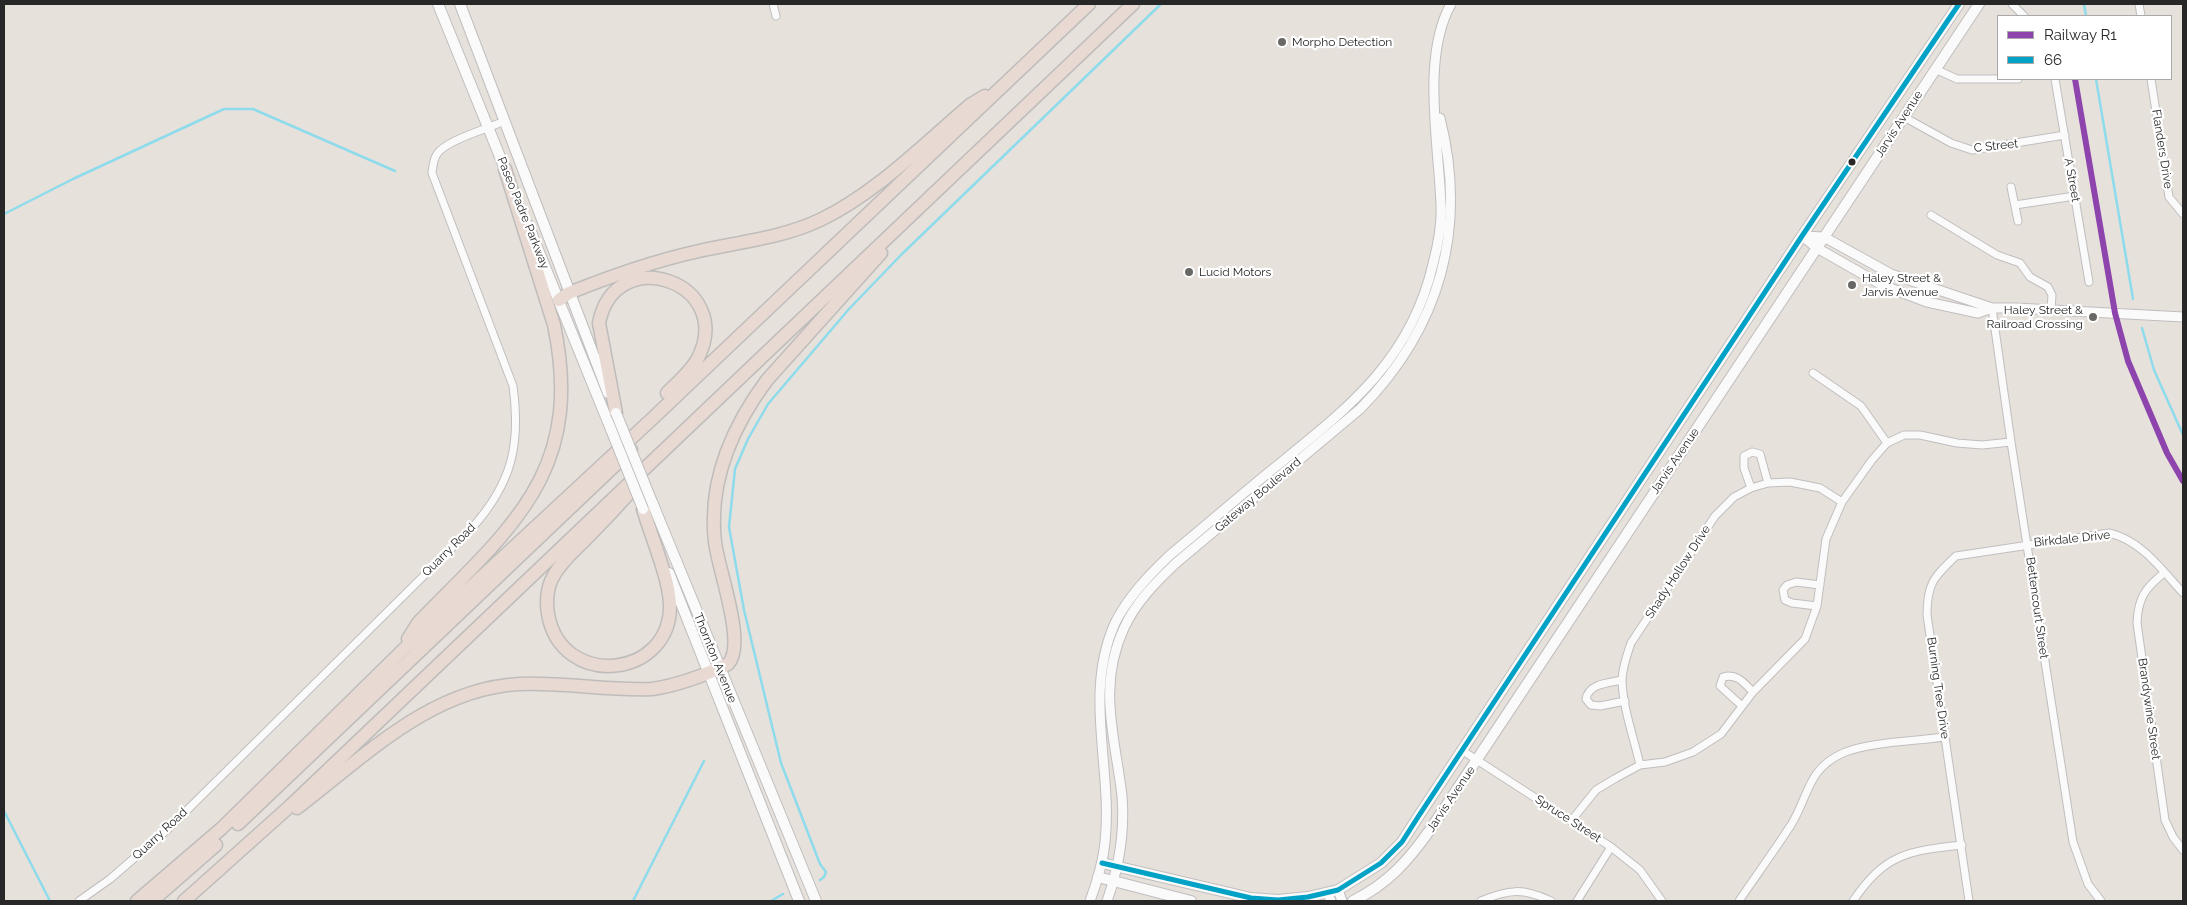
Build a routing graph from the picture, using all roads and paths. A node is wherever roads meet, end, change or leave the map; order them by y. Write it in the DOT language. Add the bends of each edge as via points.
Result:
graph roads {
  1 [pos="438,4"];
  2 [pos="460,4"];
  3 [pos="468,4"];
  4 [pos="773,4"];
  5 [pos="1089,4"];
  6 [pos="1100,4"];
  7 [pos="1133,4"];
  8 [pos="1451,4"];
  9 [pos="1959,4"];
  10 [pos="1979,4"];
  11 [pos="2012,4"];
  12 [pos="2023,15"];
  13 [pos="776,16"];
  14 [pos="1936,69"];
  15 [pos="489,79"];
  16 [pos="1997,79"];
  17 [pos="2055,80"];
  18 [pos="2151,80"];
  19 [pos="1006,83"];
  20 [pos="1435,101"];
  21 [pos="1904,117"];
  22 [pos="504,121"];
  23 [pos="488,128"];
  24 [pos="2064,135"];
  25 [pos="505,170"];
  26 [pos="955,173"];
  27 [pos="2011,187"];
  28 [pos="2075,196"];
  29 [pos="2015,205"];
  30 [pos="2183,214"];
  31 [pos="1931,215"];
  32 [pos="2018,221"];
  33 [pos="1802,236"];
  34 [pos="1824,237"];
  35 [pos="1817,248"];
  36 [pos="2089,282"];
  37 [pos="564,296"];
  38 [pos="1992,308"];
  39 [pos="2051,310"];
  40 [pos="2183,317"];
  41 [pos="1814,373"];
  42 [pos="719,396"];
  43 [pos="612,417"];
  44 [pos="2010,442"];
  45 [pos="1887,443"];
  46 [pos="1768,483"];
  47 [pos="1751,488"];
  48 [pos="1842,502"];
  49 [pos="648,506"];
  50 [pos="536,524"];
  51 [pos="2028,544"];
  52 [pos="2164,573"];
  53 [pos="1820,585"];
  54 [pos="2183,592"];
  55 [pos="1817,606"];
  56 [pos="401,652"];
  57 [pos="714,670"];
  58 [pos="1622,680"];
  59 [pos="1753,692"];
  60 [pos="1625,702"];
  61 [pos="1742,706"];
  62 [pos="1945,737"];
  63 [pos="1463,751"];
  64 [pos="1477,760"];
  65 [pos="1640,765"];
  66 [pos="1571,821"];
  67 [pos="262,832"];
  68 [pos="1962,845"];
  69 [pos="1611,847"];
  70 [pos="2183,850"];
  71 [pos="1102,863"];
  72 [pos="1118,867"];
  73 [pos="1098,877"];
  74 [pos="1114,882"];
  75 [pos="1332,895"];
  76 [pos="79,901"];
  77 [pos="138,901"];
  78 [pos="152,901"];
  79 [pos="184,901"];
  80 [pos="799,901"];
  81 [pos="816,901"];
  82 [pos="1090,901"];
  83 [pos="1107,901"];
  84 [pos="1191,901"];
  85 [pos="1342,901"];
  86 [pos="1353,901"];
  87 [pos="1481,901"];
  88 [pos="1551,901"];
  89 [pos="1577,901"];
  90 [pos="1662,901"];
  91 [pos="1738,901"];
  92 [pos="1853,901"];
  93 [pos="1969,901"];
  94 [pos="2101,901"];
  1 -- 23 [label="main road, Paseo Padre Parkway"];
  2 -- 15 [label="main road, Paseo Padre Parkway"];
  3 -- 15 [label="main road" via="492,69"];
  4 -- 13 [label="street"];
  5 -- 19 [label="highway"];
  6 -- 78 [label="highway" via="288,777"];
  7 -- 26 [label="highway"];
  8 -- 20 [label="street, Gateway Boulevard" via="1438,38"];
  9 -- 33 [label="main road, Jarvis Avenue"];
  10 -- 14 [label="main road, Jarvis Avenue"];
  11 -- 12 [label="street"];
  14 -- 16 [label="street" via="1957,79"];
  14 -- 21 [label="main road, Jarvis Avenue"];
  15 -- 22 [label="main road, Paseo Padre Parkway"];
  17 -- 24 [label="street, A Street"];
  18 -- 30 [label="street, Flanders Drive" via="2169,197"];
  19 -- 37 [label="highway" via="970,105 868,191 819,221 650,264"];
  19 -- 50 [label="highway" via="653,418"];
  20 -- 71 [label="street, Gateway Boulevard" via="1441,214 1431,274 1408,331 1374,381 1170,555 1148,576 1115,624 1100,675 1106,823"];
  20 -- 72 [label="street, Gateway Boulevard" via="1446,145 1451,214 1440,276 1431,306 1417,335 1382,387 1360,409 1176,563 1149,590 1124,628 1110,676 1108,703 1122,796 1123,824"];
  21 -- 24 [label="street, C Street" via="1951,143 1972,150"];
  21 -- 34 [label="main road, Jarvis Avenue"];
  22 -- 23 [label="street, Quarry Road"];
  22 -- 37 [label="main road, Paseo Padre Parkway"];
  23 -- 25 [label="main road, Paseo Padre Parkway"];
  23 -- 76 [label="street, Quarry Road" via="448,144 438,152 432,173 513,386 516,438 511,465 502,487 472,528 168,829"];
  24 -- 28 [label="street, A Street"];
  25 -- 37 [label="main road, Paseo Padre Parkway"];
  25 -- 56 [label="highway" via="559,347 562,387 558,429 545,471 523,511 418,623"];
  26 -- 42 [label="highway"];
  26 -- 57 [label="highway" via="767,380 738,423 721,470 714,518 719,565 735,640 733,659"];
  27 -- 29 [label="street"];
  28 -- 29 [label="street"];
  28 -- 36 [label="street, A Street"];
  29 -- 32 [label="street"];
  31 -- 39 [label="street" via="2002,258 2020,263 2030,277 2048,287 2052,295"];
  33 -- 34 [label="street"];
  33 -- 35 [label="street"];
  33 -- 63 [label="main road, Jarvis Avenue"];
  34 -- 35 [label="main road, Jarvis Avenue"];
  34 -- 38 [label="street" via="1891,274"];
  35 -- 38 [label="street" via="1902,293 1963,312 1978,313"];
  35 -- 64 [label="main road, Jarvis Avenue"];
  37 -- 43 [label="main road, Paseo Padre Parkway"];
  38 -- 39 [label="street"];
  38 -- 44 [label="street, Bettencourt Street"];
  39 -- 40 [label="street"];
  41 -- 45 [label="street" via="1861,406"];
  42 -- 49 [label="highway" via="552,577 547,600 550,624 557,640 584,662 601,667 620,666 651,650 662,636 670,605"];
  42 -- 67 [label="highway"];
  43 -- 49 [label="main road, Thornton Avenue, bridge"];
  43 -- 50 [label="highway" via="599,323 602,310 620,288 632,280 664,278 679,284 700,305 704,319 703,345 697,360"];
  44 -- 45 [label="street" via="1982,445 1904,435"];
  44 -- 51 [label="street, Bettencourt Street"];
  45 -- 48 [label="street"];
  46 -- 47 [label="street, Shady Hollow Drive"];
  46 -- 47 [label="street" via="1760,454 1752,452 1744,456 1744,468"];
  46 -- 48 [label="street, Shady Hollow Drive" via="1790,482 1820,488"];
  47 -- 58 [label="street, Shady Hollow Drive" via="1734,497 1715,516 1631,643"];
  48 -- 53 [label="street" via="1826,539"];
  49 -- 57 [label="main road, Thornton Avenue"];
  50 -- 56 [label="highway"];
  51 -- 52 [label="street, Birkdale Drive" via="2109,533 2122,536 2144,551"];
  51 -- 62 [label="street, Burning Tree Drive" via="1956,556 1937,573 1927,594 1927,615"];
  51 -- 94 [label="street, Bettencourt Street" via="2073,842 2080,868"];
  52 -- 54 [label="street, Birkdale Drive"];
  52 -- 70 [label="street, Brandywine Street" via="2146,590 2138,605 2137,623 2165,820"];
  53 -- 55 [label="street"];
  53 -- 55 [label="street" via="1796,582 1783,590 1785,600"];
  55 -- 59 [label="street" via="1805,639"];
  56 -- 77 [label="highway" via="222,828"];
  57 -- 67 [label="highway" via="674,686 652,689 520,684 497,686 453,698 424,712"];
  57 -- 80 [label="main road, Thornton Avenue"];
  57 -- 81 [label="main road, Thornton Avenue"];
  58 -- 60 [label="street, Shady Hollow Drive"];
  58 -- 60 [label="street" via="1594,687 1587,692 1586,699 1591,705 1600,706"];
  59 -- 61 [label="street"];
  59 -- 61 [label="street" via="1737,677 1730,674 1723,677 1720,686"];
  60 -- 65 [label="street, Shady Hollow Drive"];
  61 -- 65 [label="street" via="1721,734 1693,752 1665,762"];
  62 -- 68 [label="street, Burning Tree Drive"];
  62 -- 91 [label="street" via="1844,752 1821,767 1805,792 1792,824"];
  63 -- 64 [label="street, Spruce Street"];
  63 -- 75 [label="main road, Jarvis Avenue" via="1402,842 1381,863"];
  64 -- 66 [label="street, Spruce Street"];
  64 -- 86 [label="main road, Jarvis Avenue" via="1415,852 1392,876"];
  65 -- 66 [label="street" via="1596,790"];
  66 -- 69 [label="street, Spruce Street"];
  67 -- 79 [label="highway"];
  68 -- 92 [label="street" via="1912,852 1894,859 1866,881"];
  68 -- 93 [label="street, Burning Tree Drive"];
  69 -- 89 [label="street"];
  69 -- 90 [label="street, Spruce Street" via="1640,870"];
  71 -- 72 [label="main road, Jarvis Avenue"];
  71 -- 73 [label="street, Gateway Boulevard"];
  72 -- 74 [label="street, Gateway Boulevard"];
  72 -- 75 [label="main road, Jarvis Avenue" via="1251,898 1278,900"];
  73 -- 74 [label="main road"];
  73 -- 82 [label="street, Gateway Boulevard"];
  74 -- 83 [label="street, Gateway Boulevard"];
  74 -- 84 [label="main road"];
  75 -- 85 [label="street"];
  87 -- 88 [label="street" via="1506,890 1538,895"];
}
